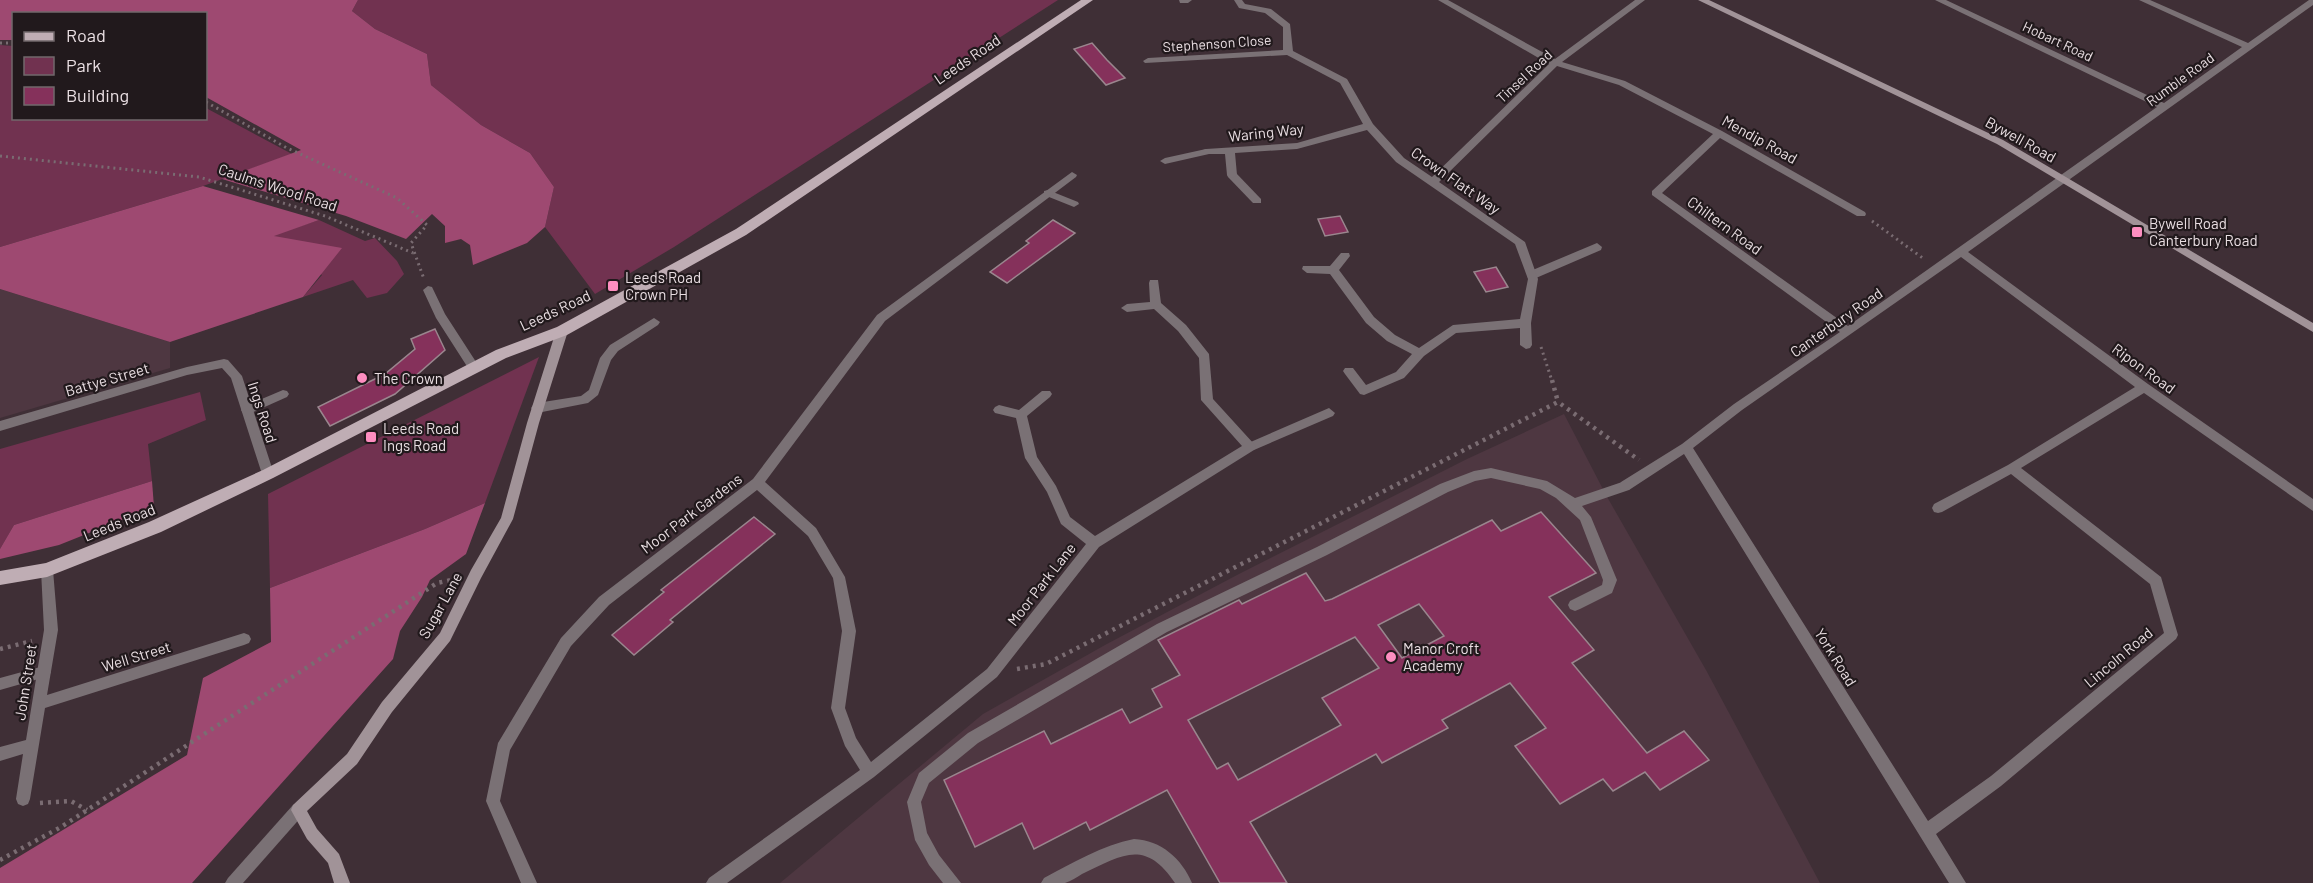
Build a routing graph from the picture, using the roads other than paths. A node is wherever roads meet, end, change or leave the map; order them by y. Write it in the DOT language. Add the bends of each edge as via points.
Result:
graph roads {
  1 [pos="1088,0"];
  2 [pos="1238,0"];
  3 [pos="1442,0"];
  4 [pos="1641,0"];
  5 [pos="1702,0"];
  6 [pos="1939,0"];
  7 [pos="2143,0"];
  8 [pos="2313,1"];
  9 [pos="2248,46"];
  10 [pos="1288,52"];
  11 [pos="1148,61"];
  12 [pos="1556,63"];
  13 [pos="2165,107"];
  14 [pos="1369,126"];
  15 [pos="1719,133"];
  16 [pos="1230,151"];
  17 [pos="1165,161"];
  18 [pos="1072,175"];
  19 [pos="2062,179"];
  20 [pos="1434,181"];
  21 [pos="1048,193"];
  22 [pos="1257,201"];
  23 [pos="1074,204"];
  24 [pos="1861,214"];
  25 [pos="1597,247"];
  26 [pos="1960,251"];
  27 [pos="1345,256"];
  28 [pos="1307,269"];
  29 [pos="1333,270"];
  30 [pos="1532,275"];
  31 [pos="1154,283"];
  32 [pos="428,290"];
  33 [pos="1155,305"];
  34 [pos="1127,308"];
  35 [pos="654,322"];
  36 [pos="1525,323"];
  37 [pos="2313,328"];
  38 [pos="561,331"];
  39 [pos="1848,332"];
  40 [pos="1526,345"];
  41 [pos="1420,353"];
  42 [pos="224,363"];
  43 [pos="474,368"];
  44 [pos="1349,371"];
  45 [pos="2144,387"];
  46 [pos="283,394"];
  47 [pos="1046,394"];
  48 [pos="537,408"];
  49 [pos="247,410"];
  50 [pos="999,410"];
  51 [pos="1329,413"];
  52 [pos="1021,415"];
  53 [pos="0,426"];
  54 [pos="1250,447"];
  55 [pos="1686,447"];
  56 [pos="2012,468"];
  57 [pos="268,474"];
  58 [pos="757,483"];
  59 [pos="1573,504"];
  60 [pos="2313,506"];
  61 [pos="1938,508"];
  62 [pos="1094,543"];
  63 [pos="47,570"];
  64 [pos="0,578"];
  65 [pos="1575,605"];
  66 [pos="244,639"];
  67 [pos="44,672"];
  68 [pos="0,684"];
  69 [pos="39,704"];
  70 [pos="32,745"];
  71 [pos="0,754"];
  72 [pos="869,772"];
  73 [pos="23,799"];
  74 [pos="298,810"];
  75 [pos="1927,831"];
  76 [pos="232,883"];
  77 [pos="342,883"];
  78 [pos="529,883"];
  79 [pos="714,883"];
  80 [pos="953,883"];
  81 [pos="1049,883"];
  82 [pos="1184,883"];
  83 [pos="1958,883"];
  1 -- 38 [label="main road, Leeds Road" via="741,232"];
  2 -- 10 [label="street" via="1242,6 1268,11 1287,26"];
  3 -- 12 [label="street, Mendip Road"];
  4 -- 12 [label="street, Tinsel Road"];
  5 -- 19 [label="street, Bywell Road" via="2000,141"];
  6 -- 13 [label="street, Hobart Road"];
  7 -- 9 [label="street"];
  8 -- 9 [label="street, Rumble Road"];
  9 -- 13 [label="street, Rumble Road"];
  10 -- 11 [label="street, Stephenson Close"];
  10 -- 14 [label="street, Crown Flatt Way" via="1344,81"];
  12 -- 15 [label="street, Mendip Road" via="1622,83"];
  12 -- 20 [label="street, Tinsel Road"];
  13 -- 19 [label="street, Rumble Road"];
  14 -- 16 [label="street, Waring Way" via="1297,146"];
  14 -- 20 [label="street, Crown Flatt Way" via="1400,160"];
  15 -- 24 [label="street, Mendip Road"];
  15 -- 39 [label="street, Chiltern Road" via="1656,193"];
  16 -- 17 [label="street, Waring Way"];
  16 -- 22 [label="street" via="1232,175"];
  18 -- 21 [label="street, Moor Park Gardens"];
  19 -- 26 [label="street, Canterbury Road"];
  19 -- 37 [label="street, Bywell Road"];
  20 -- 30 [label="street, Crown Flatt Way" via="1520,242"];
  21 -- 23 [label="street"];
  21 -- 58 [label="street, Moor Park Gardens" via="881,318"];
  25 -- 30 [label="street"];
  26 -- 39 [label="street, Canterbury Road"];
  26 -- 45 [label="street, Ripon Road"];
  27 -- 29 [label="street"];
  28 -- 29 [label="street"];
  29 -- 41 [label="street" via="1370,320 1391,338"];
  30 -- 36 [label="street, Crown Flatt Way"];
  31 -- 33 [label="street"];
  32 -- 43 [label="street"];
  33 -- 34 [label="street"];
  33 -- 54 [label="street" via="1182,328 1205,357 1207,400"];
  35 -- 48 [label="street" via="614,348 606,358 594,392 584,400"];
  36 -- 40 [label="street, Crown Flatt Way"];
  36 -- 41 [label="street" via="1453,329"];
  38 -- 43 [label="main road, Leeds Road"];
  38 -- 48 [label="street, Sugar Lane"];
  39 -- 55 [label="street, Canterbury Road"];
  41 -- 44 [label="street" via="1400,375 1364,391"];
  42 -- 49 [label="street, Ings Road" via="236,376"];
  42 -- 53 [label="street, Battye Street"];
  43 -- 57 [label="main road, Leeds Road"];
  45 -- 56 [label="street"];
  45 -- 60 [label="street, Ripon Road"];
  46 -- 49 [label="street"];
  47 -- 52 [label="street"];
  48 -- 74 [label="street, Sugar Lane" via="507,519 445,637 387,707 352,759"];
  49 -- 57 [label="street, Ings Road"];
  50 -- 52 [label="street"];
  51 -- 54 [label="street, Moor Park Lane"];
  52 -- 62 [label="street" via="1031,458 1052,490 1065,520"];
  54 -- 62 [label="street, Moor Park Lane"];
  55 -- 59 [label="street, Canterbury Road" via="1625,486"];
  55 -- 75 [label="street, York Road"];
  56 -- 61 [label="street"];
  56 -- 75 [label="street, Lincoln Road" via="2156,581 2171,635 1996,781"];
  57 -- 63 [label="main road, Leeds Road" via="155,527"];
  58 -- 72 [label="street" via="812,532 839,577 849,631 838,708 850,741"];
  58 -- 78 [label="street, Moor Park Gardens" via="604,600 566,642 503,748 494,801"];
  59 -- 65 [label="street" via="1585,517 1610,580 1606,589"];
  59 -- 80 [label="street" via="1543,485 1491,473 1474,476 1162,628 973,738 924,778 914,802 920,835"];
  62 -- 72 [label="street, Moor Park Lane" via="992,673"];
  63 -- 64 [label="main road, Leeds Road"];
  63 -- 67 [label="street, John Street" via="50,636"];
  66 -- 69 [label="street, Well Street"];
  67 -- 68 [label="street"];
  67 -- 69 [label="street, John Street"];
  69 -- 70 [label="street, John Street"];
  70 -- 71 [label="street"];
  70 -- 73 [label="street, John Street"];
  72 -- 79 [label="street, Moor Park Lane"];
  74 -- 76 [label="street"];
  74 -- 77 [label="street" via="334,859"];
  75 -- 83 [label="street, York Road"];
  81 -- 82 [label="street" via="1133,846 1162,855 1177,869"];
}
